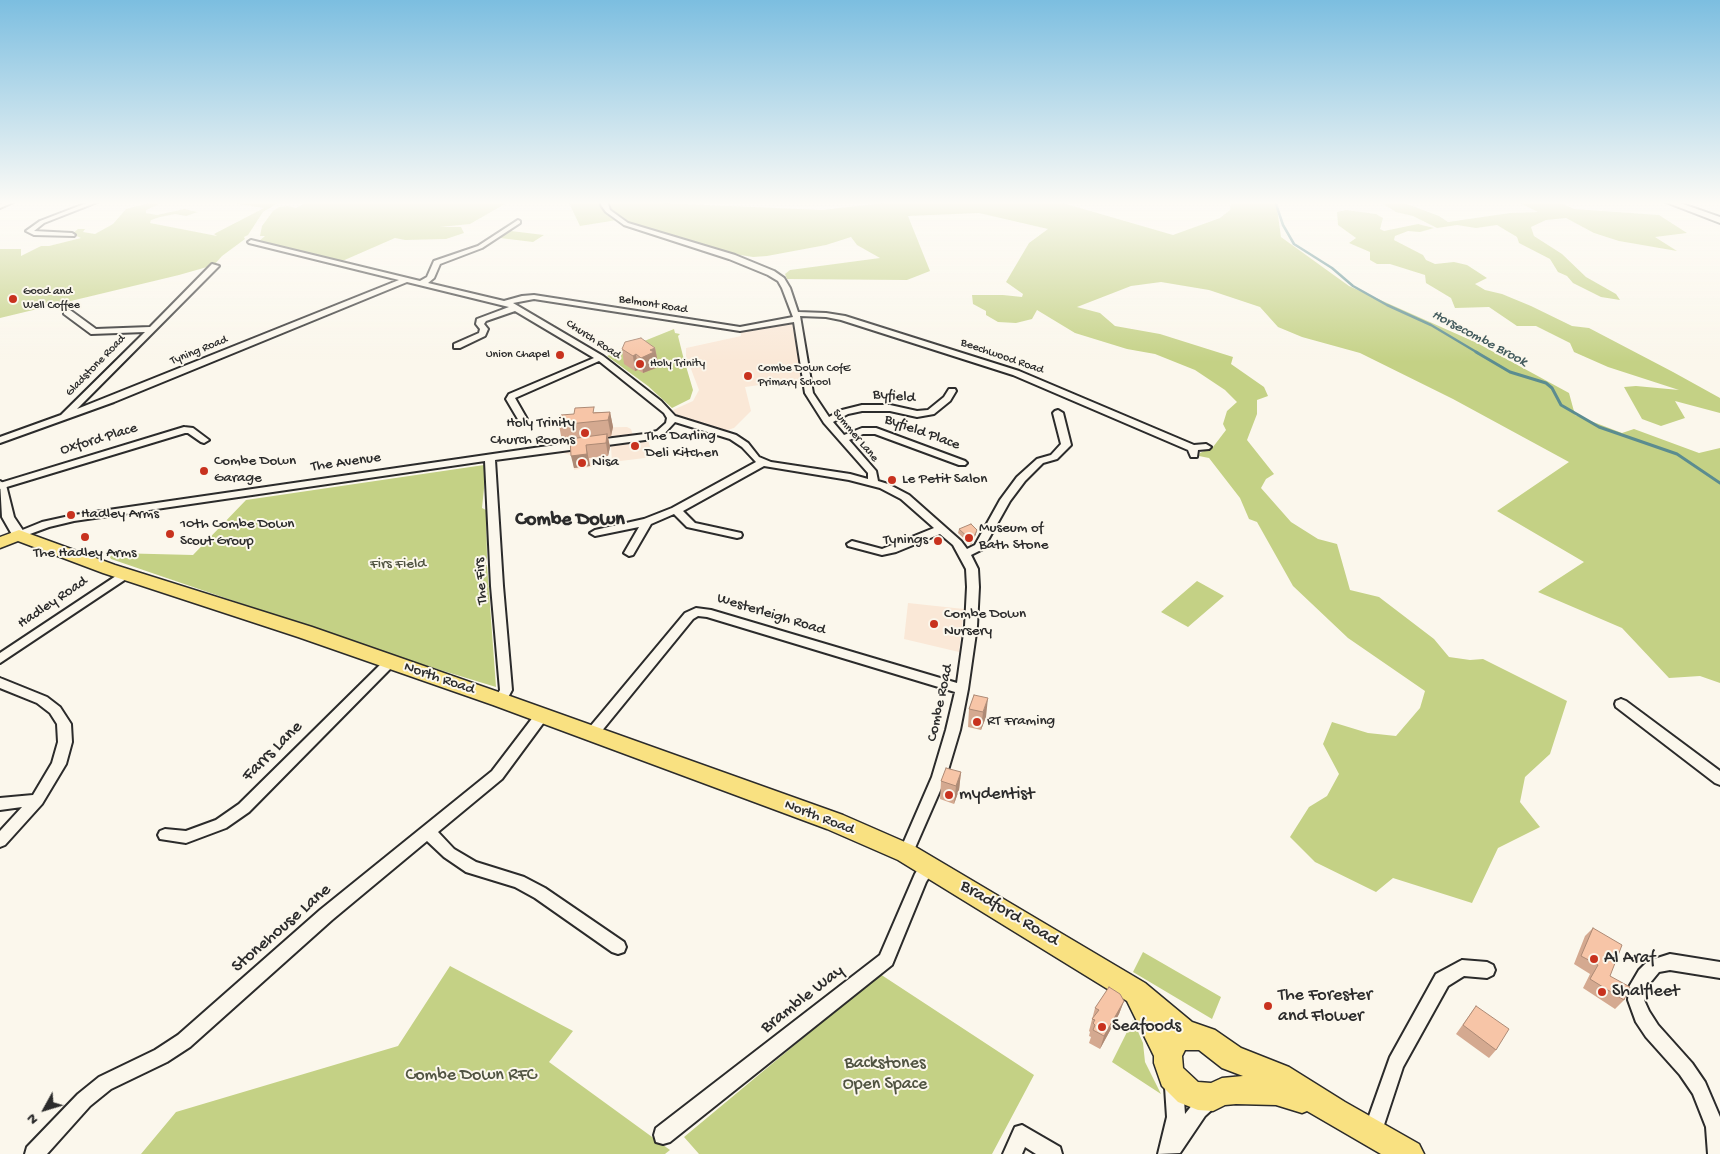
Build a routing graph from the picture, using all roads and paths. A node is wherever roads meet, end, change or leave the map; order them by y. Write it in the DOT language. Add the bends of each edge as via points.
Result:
graph roads {
  1 [pos="303,255"];
  2 [pos="459,255"];
  3 [pos="725,255"];
  4 [pos="214,266"];
  5 [pos="405,280"];
  6 [pos="422,283"];
  7 [pos="505,303"];
  8 [pos="515,308"];
  9 [pos="67,312"];
  10 [pos="797,316"];
  11 [pos="149,329"];
  12 [pos="457,346"];
  13 [pos="600,358"];
  14 [pos="952,391"];
  15 [pos="922,413"];
  16 [pos="1058,414"];
  17 [pos="672,418"];
  18 [pos="522,419"];
  19 [pos="61,420"];
  20 [pos="827,421"];
  21 [pos="932,422"];
  22 [pos="844,438"];
  23 [pos="0,440"];
  24 [pos="204,440"];
  25 [pos="1206,447"];
  26 [pos="490,458"];
  27 [pos="762,463"];
  28 [pos="962,463"];
  29 [pos="874,482"];
  30 [pos="0,486"];
  31 [pos="676,510"];
  32 [pos="646,522"];
  33 [pos="942,530"];
  34 [pos="595,533"];
  35 [pos="19,535"];
  36 [pos="737,535"];
  37 [pos="0,543"];
  38 [pos="852,544"];
  39 [pos="629,553"];
  40 [pos="965,554"];
  41 [pos="125,574"];
  42 [pos="0,658"];
  43 [pos="390,662"];
  44 [pos="0,683"];
  45 [pos="962,689"];
  46 [pos="500,700"];
  47 [pos="1621,704"];
  48 [pos="542,716"];
  49 [pos="591,734"];
  50 [pos="1720,779"];
  51 [pos="37,800"];
  52 [pos="0,804"];
  53 [pos="428,832"];
  54 [pos="165,835"];
  55 [pos="0,841"];
  56 [pos="906,853"];
  57 [pos="928,866"];
  58 [pos="618,947"];
  59 [pos="1487,970"];
  60 [pos="1720,970"];
  61 [pos="1111,976"];
  62 [pos="1208,1042"];
  63 [pos="1170,1065"];
  64 [pos="1218,1095"];
  65 [pos="1335,1112"];
  66 [pos="1372,1133"];
  67 [pos="663,1135"];
  68 [pos="34,1154"];
  69 [pos="1012,1154"];
  70 [pos="1053,1154"];
  71 [pos="1167,1154"];
  72 [pos="1409,1154"];
  73 [pos="1717,1154"];
  1 -- 5 [label="street, Church Road"];
  2 -- 6 [label="street" via="437,263 431,277"];
  3 -- 10 [label="street, Summer Lane" via="781,280"];
  4 -- 11 [label="street, Gladstone Road"];
  5 -- 6 [label="street, Church Road"];
  5 -- 19 [label="street, Tyning Road"];
  6 -- 7 [label="street, Church Road"];
  7 -- 8 [label="street, Church Road"];
  7 -- 10 [label="street, Belmont Road" via="527,297 740,329"];
  8 -- 12 [label="street" via="480,321 484,329 482,334"];
  8 -- 13 [label="street, Church Road"];
  9 -- 11 [label="street, Gladstone Road" via="94,332"];
  10 -- 20 [label="street, Summer Lane" via="808,393"];
  10 -- 25 [label="street, Beechwood Road" via="820,314 842,318 1016,373 1193,452"];
  11 -- 19 [label="street, Gladstone Road"];
  13 -- 17 [label="street, Church Road" via="667,410"];
  13 -- 18 [label="street" via="512,396 510,399"];
  14 -- 15 [label="street, Byfield" via="937,408"];
  15 -- 20 [label="street, Byfield" via="862,408"];
  15 -- 21 [label="street"];
  16 -- 40 [label="street" via="1066,446 1054,457 1040,461 1021,479 1005,500 979,547"];
  17 -- 26 [label="street, The Avenue" via="660,433 645,437"];
  17 -- 27 [label="street, Church Road" via="733,437"];
  19 -- 23 [label="street, Tyning Road"];
  20 -- 22 [label="street, Summer Lane"];
  22 -- 28 [label="street, Byfield Place" via="876,431"];
  22 -- 29 [label="street, Summer Lane" via="872,473"];
  24 -- 30 [label="street, Oxford Place" via="190,430 184,430"];
  26 -- 35 [label="street, The Avenue" via="74,518 46,524"];
  26 -- 46 [label="street, The Firs" via="506,690"];
  27 -- 29 [label="street"];
  27 -- 31 [label="street"];
  29 -- 33 [label="street" via="895,491"];
  30 -- 35 [label="street" via="8,517"];
  31 -- 32 [label="street"];
  31 -- 36 [label="street" via="691,524"];
  32 -- 34 [label="street"];
  32 -- 39 [label="street"];
  33 -- 38 [label="street" via="882,552"];
  33 -- 40 [label="street"];
  35 -- 37 [label="main road"];
  35 -- 41 [label="main road, North Road"];
  40 -- 45 [label="street, Combe Road" via="972,569 973,587"];
  41 -- 42 [label="street, Hadley Road"];
  41 -- 43 [label="main road, North Road"];
  43 -- 46 [label="main road, North Road"];
  43 -- 54 [label="street, Farrs Lane" via="244,808 221,824 186,837"];
  44 -- 51 [label="street" via="42,700 56,710 64,724 65,742 59,764"];
  45 -- 49 [label="street, Westerleigh Road" via="707,612 696,612 689,616"];
  45 -- 56 [label="street, Combe Road" via="939,777"];
  46 -- 48 [label="main road, North Road"];
  47 -- 50 [label="street"];
  48 -- 49 [label="main road, North Road"];
  48 -- 53 [label="street, Stonehouse Lane" via="497,775"];
  49 -- 56 [label="main road, North Road" via="835,822"];
  51 -- 52 [label="street"];
  51 -- 55 [label="street"];
  53 -- 58 [label="street" via="449,853 471,867 519,882 540,893"];
  53 -- 68 [label="street, Stonehouse Lane" via="326,915 184,1041 161,1056 105,1082"];
  56 -- 57 [label="main road, Bradford Road"];
  57 -- 61 [label="main road, Bradford Road"];
  57 -- 67 [label="street, Bramble Way" via="886,960"];
  59 -- 66 [label="street" via="1462,968 1442,980 1396,1063"];
  60 -- 73 [label="street" via="1670,962 1654,966 1637,987 1636,1000 1652,1031 1699,1088 1715,1127"];
  61 -- 62 [label="main road, Bradford Road" via="1143,997 1172,1025"];
  61 -- 63 [label="main road, Bradford Road" via="1140,1003"];
  62 -- 63 [label="main road" via="1187,1036 1176,1040"];
  62 -- 64 [label="main road" via="1227,1059 1230,1071 1227,1086"];
  62 -- 65 [label="main road, Bradford Road" via="1246,1066 1279,1077"];
  63 -- 64 [label="main road, Bradford Road" via="1188,1092 1198,1096"];
  63 -- 71 [label="street" via="1176,1117"];
  64 -- 65 [label="main road, Bradford Road" via="1236,1090 1276,1091"];
  64 -- 71 [label="street" via="1199,1110"];
  65 -- 66 [label="main road, Bradford Road"];
  66 -- 72 [label="main road, Bradford Road"];
  69 -- 70 [label="street" via="1022,1134"];
}
